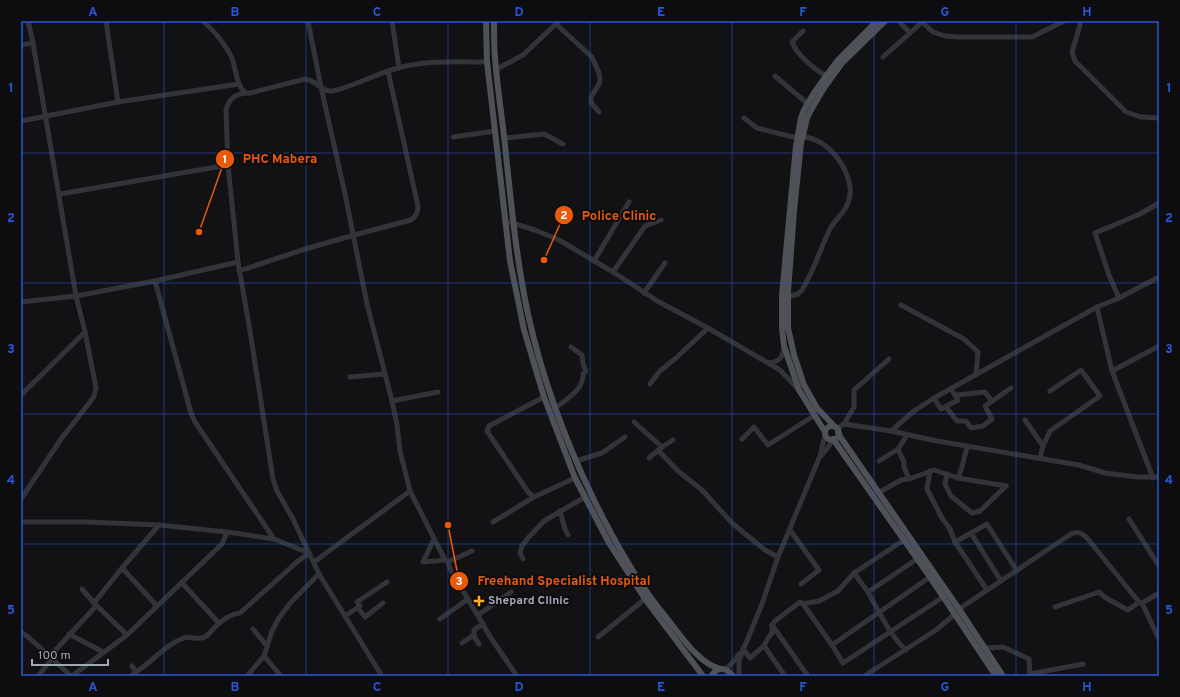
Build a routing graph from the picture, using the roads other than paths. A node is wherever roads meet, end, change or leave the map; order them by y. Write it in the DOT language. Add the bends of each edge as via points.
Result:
graph roads {
  1 [pos="28,21"];
  2 [pos="106,21"];
  3 [pos="204,21"];
  4 [pos="308,21"];
  5 [pos="392,21"];
  6 [pos="486,21"];
  7 [pos="494,21"];
  8 [pos="877,21"];
  9 [pos="884,21"];
  10 [pos="899,21"];
  11 [pos="1064,21"];
  12 [pos="1080,21"];
  13 [pos="557,22"];
  14 [pos="804,31"];
  15 [pos="910,33"];
  16 [pos="33,43"];
  17 [pos="21,45"];
  18 [pos="883,57"];
  19 [pos="487,62"];
  20 [pos="399,68"];
  21 [pos="496,68"];
  22 [pos="388,71"];
  23 [pos="775,76"];
  24 [pos="826,76"];
  25 [pos="239,84"];
  26 [pos="321,87"];
  27 [pos="245,93"];
  28 [pos="118,102"];
  29 [pos="808,104"];
  30 [pos="599,112"];
  31 [pos="46,116"];
  32 [pos="744,118"];
  33 [pos="1159,118"];
  34 [pos="21,121"];
  35 [pos="495,131"];
  36 [pos="800,137"];
  37 [pos="453,138"];
  38 [pos="505,138"];
  39 [pos="564,144"];
  40 [pos="228,165"];
  41 [pos="60,194"];
  42 [pos="629,202"];
  43 [pos="1159,203"];
  44 [pos="661,220"];
  45 [pos="506,221"];
  46 [pos="513,223"];
  47 [pos="354,235"];
  48 [pos="594,261"];
  49 [pos="238,262"];
  50 [pos="665,263"];
  51 [pos="239,271"];
  52 [pos="613,272"];
  53 [pos="1159,278"];
  54 [pos="155,281"];
  55 [pos="644,293"];
  56 [pos="76,296"];
  57 [pos="788,297"];
  58 [pos="1119,298"];
  59 [pos="21,302"];
  60 [pos="901,305"];
  61 [pos="1097,306"];
  62 [pos="708,328"];
  63 [pos="85,332"];
  64 [pos="784,346"];
  65 [pos="1159,346"];
  66 [pos="571,347"];
  67 [pos="889,359"];
  68 [pos="768,363"];
  69 [pos="1112,371"];
  70 [pos="384,374"];
  71 [pos="976,375"];
  72 [pos="350,377"];
  73 [pos="650,384"];
  74 [pos="1011,388"];
  75 [pos="951,389"];
  76 [pos="799,390"];
  77 [pos="1050,391"];
  78 [pos="438,392"];
  79 [pos="21,393"];
  80 [pos="956,395"];
  81 [pos="544,397"];
  82 [pos="934,398"];
  83 [pos="392,401"];
  84 [pos="992,401"];
  85 [pos="946,407"];
  86 [pos="554,409"];
  87 [pos="814,415"];
  88 [pos="1025,420"];
  89 [pos="634,422"];
  90 [pos="844,424"];
  91 [pos="837,429"];
  92 [pos="892,431"];
  93 [pos="825,433"];
  94 [pos="906,434"];
  95 [pos="625,436"];
  96 [pos="742,439"];
  97 [pos="832,439"];
  98 [pos="672,440"];
  99 [pos="1043,446"];
  100 [pos="967,447"];
  101 [pos="660,449"];
  102 [pos="898,449"];
  103 [pos="820,456"];
  104 [pos="649,458"];
  105 [pos="1040,458"];
  106 [pos="576,461"];
  107 [pos="879,461"];
  108 [pos="930,471"];
  109 [pos="947,474"];
  110 [pos="1159,477"];
  111 [pos="575,478"];
  112 [pos="909,478"];
  113 [pos="958,478"];
  114 [pos="1152,478"];
  115 [pos="410,491"];
  116 [pos="878,493"];
  117 [pos="534,497"];
  118 [pos="585,497"];
  119 [pos="21,499"];
  120 [pos="560,511"];
  121 [pos="1129,519"];
  122 [pos="21,522"];
  123 [pos="493,522"];
  124 [pos="159,525"];
  125 [pos="790,530"];
  126 [pos="227,532"];
  127 [pos="971,533"];
  128 [pos="568,535"];
  129 [pos="434,538"];
  130 [pos="274,539"];
  131 [pos="904,540"];
  132 [pos="955,542"];
  133 [pos="472,551"];
  134 [pos="309,553"];
  135 [pos="778,557"];
  136 [pos="524,559"];
  137 [pos="917,559"];
  138 [pos="447,561"];
  139 [pos="314,562"];
  140 [pos="1159,566"];
  141 [pos="122,568"];
  142 [pos="1017,571"];
  143 [pos="854,573"];
  144 [pos="319,574"];
  145 [pos="930,577"];
  146 [pos="1001,581"];
  147 [pos="387,582"];
  148 [pos="182,583"];
  149 [pos="801,584"];
  150 [pos="82,589"];
  151 [pos="987,590"];
  152 [pos="511,592"];
  153 [pos="868,592"];
  154 [pos="1159,593"];
  155 [pos="943,597"];
  156 [pos="468,599"];
  157 [pos="645,600"];
  158 [pos="1141,602"];
  159 [pos="383,603"];
  160 [pos="803,604"];
  161 [pos="95,605"];
  162 [pos="158,606"];
  163 [pos="1055,607"];
  164 [pos="358,608"];
  165 [pos="879,612"];
  166 [pos="957,612"];
  167 [pos="478,615"];
  168 [pos="345,616"];
  169 [pos="440,619"];
  170 [pos="219,623"];
  171 [pos="483,624"];
  172 [pos="772,625"];
  173 [pos="252,629"];
  174 [pos="891,631"];
  175 [pos="21,632"];
  176 [pos="69,634"];
  177 [pos="127,635"];
  178 [pos="473,635"];
  179 [pos="598,637"];
  180 [pos="1159,639"];
  181 [pos="462,643"];
  182 [pos="479,644"];
  183 [pos="832,645"];
  184 [pos="267,646"];
  185 [pos="764,646"];
  186 [pos="984,648"];
  187 [pos="743,649"];
  188 [pos="906,650"];
  189 [pos="103,652"];
  190 [pos="264,656"];
  191 [pos="51,657"];
  192 [pos="1082,664"];
  193 [pos="132,666"];
  194 [pos="723,669"];
  195 [pos="136,672"];
  196 [pos="994,675"];
  197 [pos="1030,675"];
  198 [pos="38,676"];
  199 [pos="72,676"];
  200 [pos="131,676"];
  201 [pos="247,676"];
  202 [pos="282,676"];
  203 [pos="382,676"];
  204 [pos="518,676"];
  205 [pos="703,676"];
  206 [pos="712,676"];
  207 [pos="733,676"];
  208 [pos="738,676"];
  209 [pos="785,676"];
  210 [pos="808,676"];
  211 [pos="864,676"];
  212 [pos="1003,676"];
  1 -- 16 [label="street"];
  2 -- 28 [label="street"];
  3 -- 25 [label="street" via="228,50"];
  4 -- 26 [label="street"];
  5 -- 20 [label="street"];
  6 -- 19 [label="main road"];
  7 -- 21 [label="main road"];
  8 -- 24 [label="main road" via="838,60"];
  9 -- 36 [label="main road" via="842,63 811,110"];
  10 -- 15 [label="street"];
  11 -- 15 [label="street" via="1032,37 945,36 934,32 922,22"];
  12 -- 33 [label="street" via="1072,52 1075,61 1126,112 1141,117"];
  13 -- 21 [label="street" via="523,55"];
  13 -- 30 [label="street" via="596,64 600,80 591,101"];
  14 -- 24 [label="street" via="792,42 796,50 815,69"];
  15 -- 18 [label="street"];
  16 -- 17 [label="street"];
  16 -- 31 [label="street"];
  19 -- 20 [label="street" via="437,62"];
  19 -- 35 [label="main road"];
  20 -- 22 [label="street"];
  21 -- 38 [label="main road"];
  22 -- 26 [label="street" via="338,90 330,91"];
  22 -- 47 [label="street" via="418,210 411,220"];
  23 -- 29 [label="street"];
  24 -- 29 [label="main road"];
  25 -- 27 [label="street"];
  25 -- 28 [label="street"];
  26 -- 27 [label="street" via="315,81 305,79"];
  26 -- 47 [label="street"];
  27 -- 40 [label="street" via="231,99 226,110"];
  28 -- 31 [label="street"];
  29 -- 36 [label="main road" via="801,118"];
  31 -- 34 [label="street"];
  31 -- 41 [label="street"];
  32 -- 36 [label="street" via="757,128"];
  35 -- 37 [label="street"];
  35 -- 45 [label="main road"];
  36 -- 57 [label="main road"];
  36 -- 57 [label="street" via="823,143 833,153 848,177 851,192 846,207 830,228 802,290"];
  36 -- 64 [label="main road" via="782,295"];
  38 -- 39 [label="street" via="544,134"];
  38 -- 46 [label="main road"];
  40 -- 41 [label="street"];
  40 -- 49 [label="street"];
  41 -- 56 [label="street"];
  42 -- 48 [label="street"];
  43 -- 58 [label="street" via="1095,233"];
  44 -- 52 [label="street" via="645,226"];
  45 -- 46 [label="street"];
  45 -- 81 [label="main road" via="510,261 524,330"];
  46 -- 48 [label="street" via="559,240"];
  46 -- 86 [label="main road" via="532,333"];
  47 -- 51 [label="street"];
  47 -- 70 [label="street"];
  48 -- 52 [label="street"];
  49 -- 51 [label="street"];
  49 -- 54 [label="street"];
  50 -- 55 [label="street"];
  51 -- 134 [label="street" via="273,479"];
  52 -- 55 [label="street"];
  53 -- 58 [label="street"];
  54 -- 56 [label="street"];
  54 -- 130 [label="street" via="195,422"];
  55 -- 62 [label="street"];
  56 -- 59 [label="street"];
  56 -- 63 [label="street"];
  57 -- 91 [label="main road" via="790,342 804,385 818,408"];
  58 -- 61 [label="street"];
  60 -- 71 [label="street" via="964,339 978,352"];
  61 -- 69 [label="street"];
  61 -- 71 [label="street"];
  62 -- 68 [label="street"];
  62 -- 73 [label="street" via="660,371"];
  63 -- 79 [label="street"];
  63 -- 119 [label="street" via="96,388 94,396 61,439"];
  64 -- 68 [label="street" via="781,358"];
  64 -- 76 [label="main road"];
  65 -- 69 [label="street"];
  66 -- 86 [label="street" via="582,355 586,371 582,374 581,386"];
  67 -- 90 [label="street" via="854,390 854,407"];
  68 -- 76 [label="street" via="782,372"];
  69 -- 114 [label="street"];
  70 -- 72 [label="street"];
  70 -- 83 [label="street"];
  71 -- 75 [label="street"];
  74 -- 84 [label="street"];
  75 -- 80 [label="street"];
  75 -- 82 [label="street"];
  76 -- 87 [label="main road"];
  77 -- 99 [label="street" via="1081,370 1100,396 1050,431"];
  78 -- 83 [label="street"];
  80 -- 84 [label="street" via="985,392"];
  80 -- 85 [label="street" via="958,400"];
  81 -- 111 [label="main road"];
  81 -- 117 [label="street" via="488,426 488,431 528,492"];
  82 -- 85 [label="street" via="941,410"];
  82 -- 92 [label="street" via="914,411"];
  83 -- 115 [label="street"];
  84 -- 85 [label="street" via="985,406 992,419 984,426 972,428 966,421 957,422"];
  86 -- 106 [label="main road"];
  87 -- 93 [label="main road"];
  87 -- 96 [label="street" via="768,445 754,427"];
  88 -- 99 [label="street"];
  89 -- 101 [label="street"];
  90 -- 91 [label="street"];
  90 -- 92 [label="street"];
  91 -- 93 [label="main road" via="828,426"];
  91 -- 97 [label="main road" via="837,437"];
  91 -- 116 [label="main road"];
  92 -- 94 [label="street"];
  93 -- 97 [label="main road"];
  93 -- 103 [label="street"];
  94 -- 100 [label="street"];
  94 -- 102 [label="street"];
  95 -- 106 [label="street" via="602,453"];
  97 -- 103 [label="street"];
  97 -- 131 [label="main road"];
  98 -- 101 [label="street"];
  99 -- 105 [label="street"];
  100 -- 105 [label="street"];
  100 -- 113 [label="street"];
  101 -- 104 [label="street"];
  101 -- 135 [label="street" via="678,471 702,490 732,523 765,550"];
  102 -- 107 [label="street"];
  102 -- 112 [label="street"];
  103 -- 125 [label="street"];
  105 -- 114 [label="street" via="1079,465 1104,473"];
  106 -- 194 [label="main road" via="609,532 643,587 693,650 712,667"];
  108 -- 109 [label="street"];
  108 -- 112 [label="street"];
  108 -- 132 [label="street" via="927,489"];
  109 -- 113 [label="street"];
  109 -- 113 [label="street" via="945,484 951,496 972,513 980,511 1006,486"];
  110 -- 114 [label="street"];
  111 -- 117 [label="street"];
  111 -- 118 [label="main road"];
  112 -- 116 [label="street"];
  115 -- 129 [label="street"];
  115 -- 139 [label="street"];
  116 -- 166 [label="main road"];
  117 -- 123 [label="street"];
  118 -- 120 [label="street"];
  118 -- 157 [label="main road" via="609,543"];
  120 -- 128 [label="street"];
  120 -- 136 [label="street" via="544,521 528,538 520,553"];
  121 -- 140 [label="street"];
  122 -- 124 [label="street"];
  124 -- 126 [label="street"];
  124 -- 141 [label="street"];
  125 -- 135 [label="street"];
  125 -- 149 [label="street" via="819,570"];
  126 -- 130 [label="street"];
  126 -- 148 [label="street" via="222,544"];
  127 -- 132 [label="street"];
  127 -- 142 [label="street" via="987,524"];
  127 -- 146 [label="street"];
  129 -- 138 [label="street"];
  129 -- 138 [label="street" via="422,562"];
  130 -- 134 [label="street"];
  131 -- 137 [label="main road"];
  131 -- 143 [label="street"];
  132 -- 151 [label="street"];
  133 -- 138 [label="street"];
  134 -- 139 [label="street"];
  134 -- 170 [label="street" via="240,613 235,613"];
  135 -- 187 [label="street"];
  137 -- 145 [label="main road"];
  137 -- 153 [label="street"];
  138 -- 156 [label="street"];
  139 -- 144 [label="street"];
  141 -- 161 [label="street"];
  141 -- 162 [label="street"];
  142 -- 146 [label="street"];
  142 -- 158 [label="street" via="1071,534 1080,532"];
  143 -- 153 [label="street"];
  143 -- 160 [label="street" via="838,591"];
  144 -- 168 [label="street"];
  144 -- 184 [label="street" via="278,618"];
  145 -- 155 [label="main road"];
  145 -- 165 [label="street"];
  146 -- 151 [label="street"];
  147 -- 164 [label="street" via="357,602 360,606"];
  148 -- 162 [label="street"];
  148 -- 170 [label="street"];
  150 -- 161 [label="street"];
  151 -- 166 [label="street"];
  152 -- 167 [label="street"];
  153 -- 165 [label="street"];
  154 -- 158 [label="street"];
  155 -- 166 [label="main road"];
  155 -- 174 [label="street"];
  156 -- 167 [label="street"];
  156 -- 169 [label="street"];
  157 -- 179 [label="street"];
  157 -- 205 [label="main road"];
  158 -- 163 [label="street" via="1128,610 1099,592"];
  158 -- 180 [label="street"];
  159 -- 164 [label="street" via="365,617"];
  160 -- 172 [label="street" via="800,602"];
  160 -- 183 [label="street"];
  161 -- 176 [label="street"];
  161 -- 177 [label="street"];
  162 -- 177 [label="street"];
  164 -- 168 [label="street"];
  165 -- 174 [label="street"];
  165 -- 183 [label="street"];
  166 -- 186 [label="main road"];
  166 -- 188 [label="street"];
  166 -- 196 [label="main road"];
  167 -- 171 [label="street"];
  168 -- 203 [label="street"];
  170 -- 195 [label="street" via="205,637 185,637 171,644"];
  171 -- 178 [label="street" via="474,630"];
  171 -- 204 [label="street"];
  172 -- 185 [label="street" via="772,633"];
  172 -- 210 [label="street"];
  173 -- 184 [label="street"];
  174 -- 183 [label="street" via="843,663"];
  174 -- 188 [label="street"];
  175 -- 191 [label="street"];
  176 -- 189 [label="street"];
  176 -- 191 [label="street"];
  177 -- 189 [label="street"];
  178 -- 181 [label="street"];
  178 -- 182 [label="street"];
  184 -- 190 [label="street"];
  185 -- 187 [label="street" via="750,658"];
  185 -- 209 [label="street"];
  186 -- 197 [label="street" via="1003,647 1029,659"];
  186 -- 212 [label="main road"];
  187 -- 194 [label="street" via="735,660"];
  187 -- 208 [label="street"];
  188 -- 211 [label="street"];
  189 -- 199 [label="street"];
  190 -- 201 [label="street"];
  190 -- 202 [label="street"];
  191 -- 198 [label="street"];
  191 -- 199 [label="street"];
  192 -- 197 [label="street"];
  193 -- 195 [label="street"];
  194 -- 206 [label="main road" via="716,671"];
  194 -- 207 [label="main road"];
  195 -- 200 [label="street"];
}
